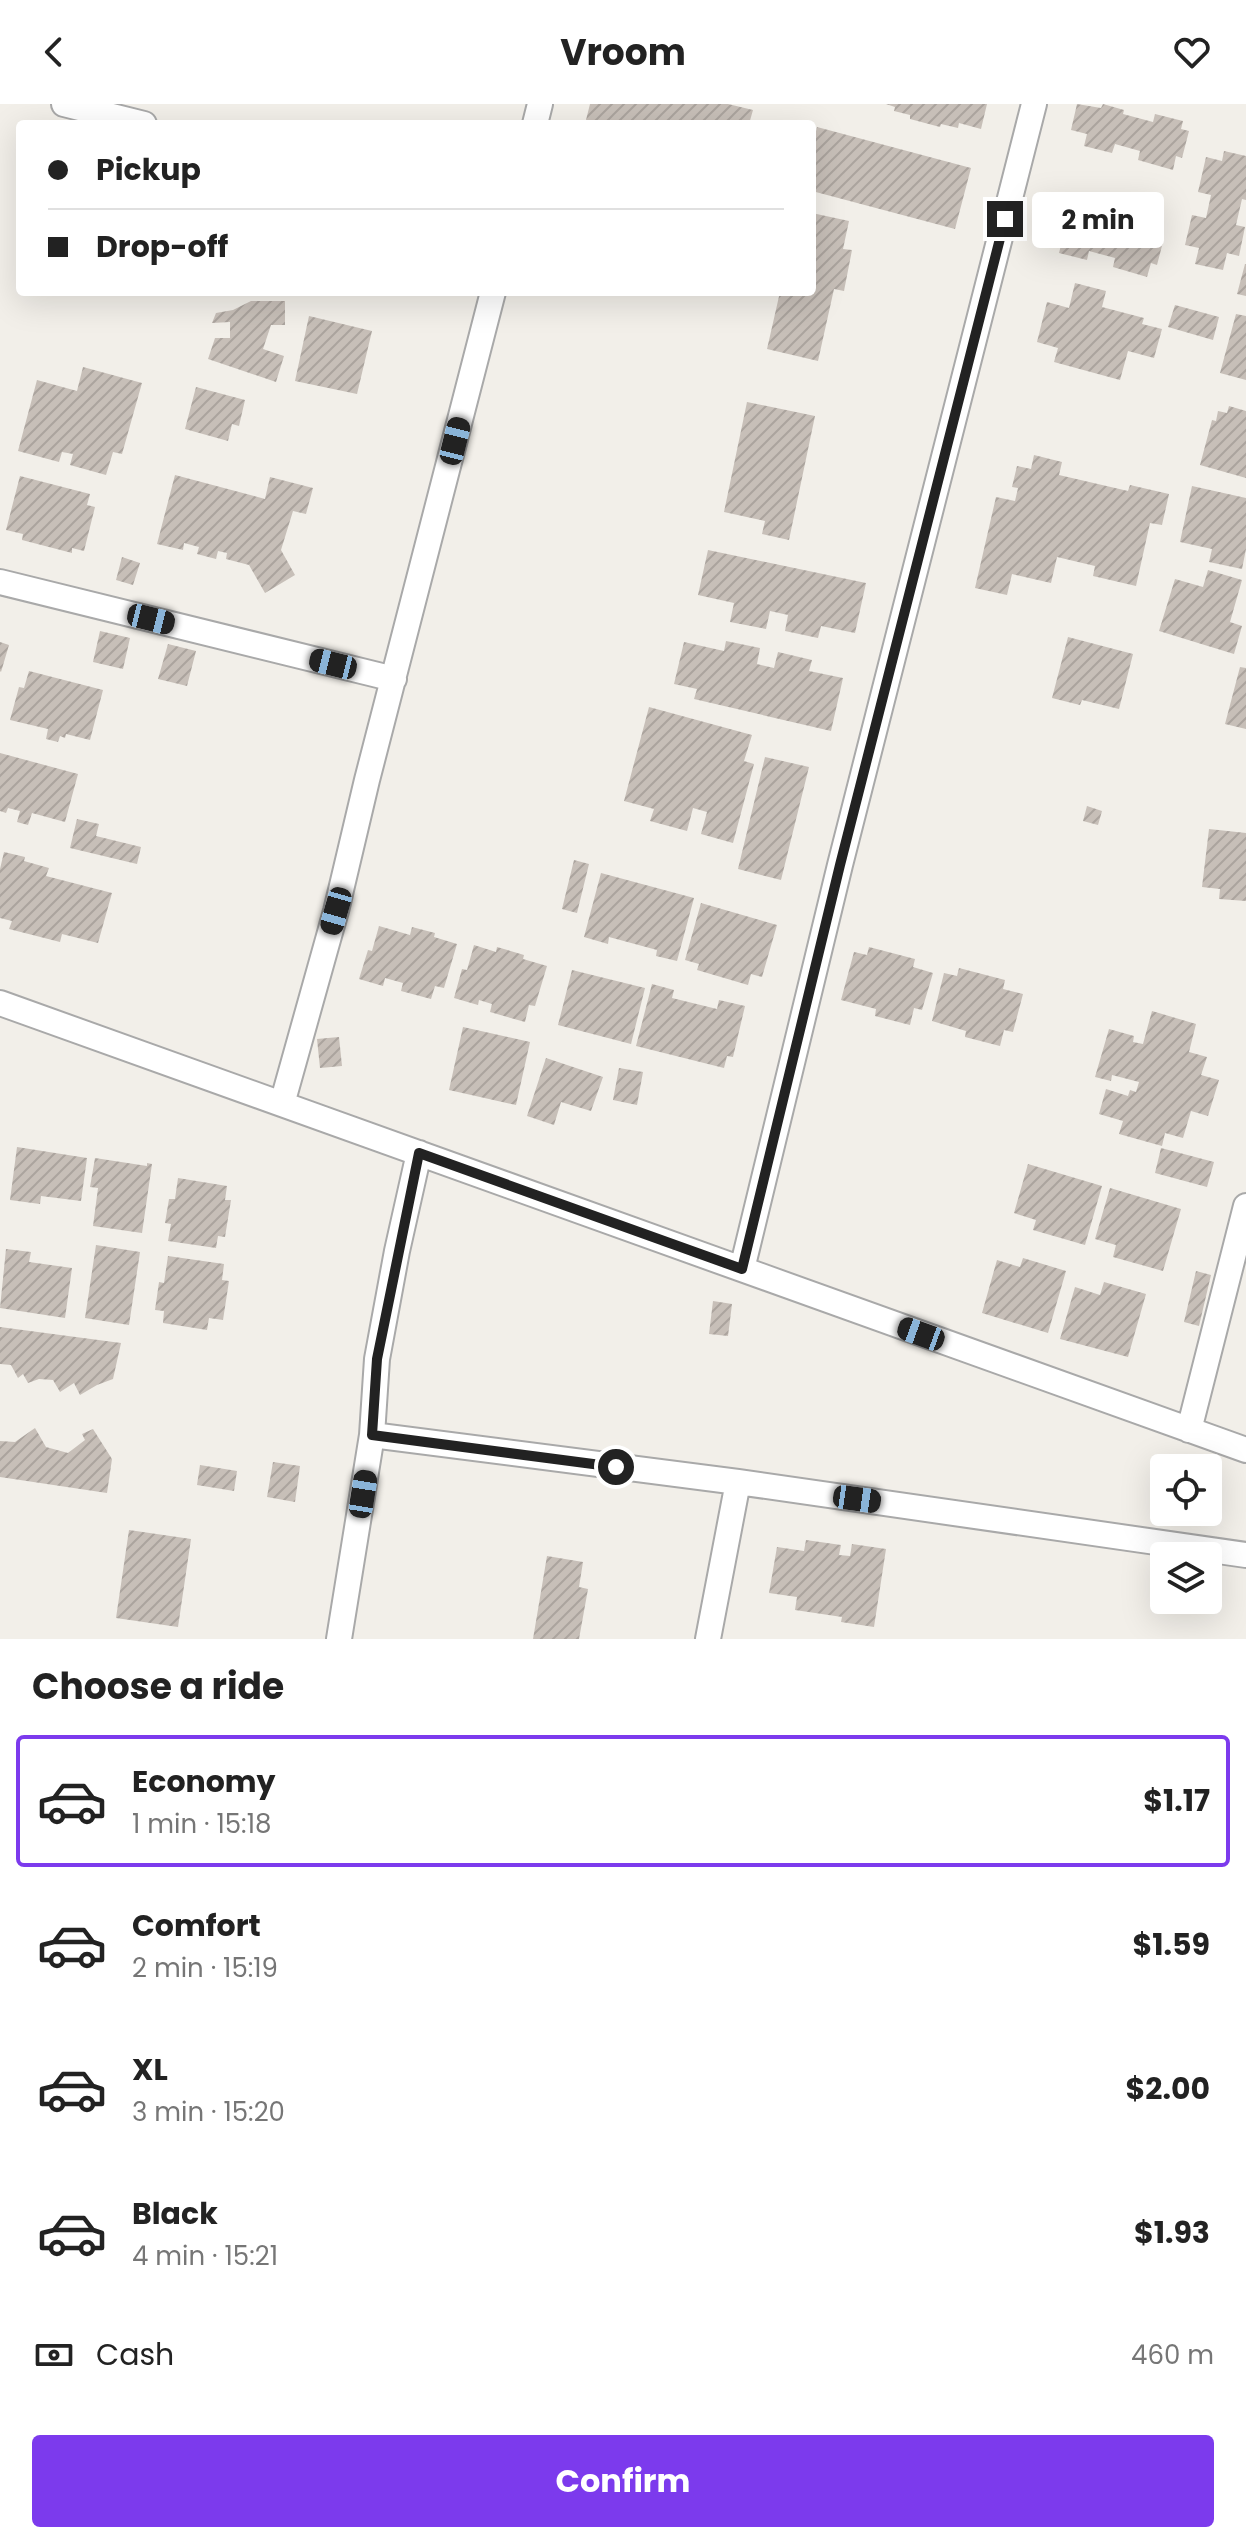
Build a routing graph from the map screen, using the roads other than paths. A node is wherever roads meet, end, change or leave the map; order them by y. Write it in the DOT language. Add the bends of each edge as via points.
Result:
graph roads {
  1 [pos="64,104"];
  2 [pos="1034,104"];
  3 [pos="128,120"];
  4 [pos="492,296"];
  5 [pos="0,582"];
  6 [pos="394,679"];
  7 [pos="0,1003"];
  8 [pos="282,1104"];
  9 [pos="419,1153"];
  10 [pos="1246,1206"];
  11 [pos="742,1269"];
  12 [pos="1189,1430"];
  13 [pos="372,1435"];
  14 [pos="1246,1450"];
  15 [pos="738,1482"];
  16 [pos="1246,1555"];
  17 [pos="339,1639"];
  18 [pos="708,1639"];
  1 -- 3 [label="street"];
  2 -- 11 [label="street"];
  4 -- 6 [label="street"];
  5 -- 6 [label="street"];
  6 -- 8 [label="street"];
  7 -- 8 [label="street"];
  8 -- 9 [label="street"];
  9 -- 11 [label="street"];
  9 -- 13 [label="street" via="377,1359"];
  10 -- 12 [label="street"];
  11 -- 12 [label="street"];
  12 -- 14 [label="street"];
  13 -- 15 [label="street"];
  13 -- 17 [label="street"];
  15 -- 16 [label="street"];
  15 -- 18 [label="street"];
}
